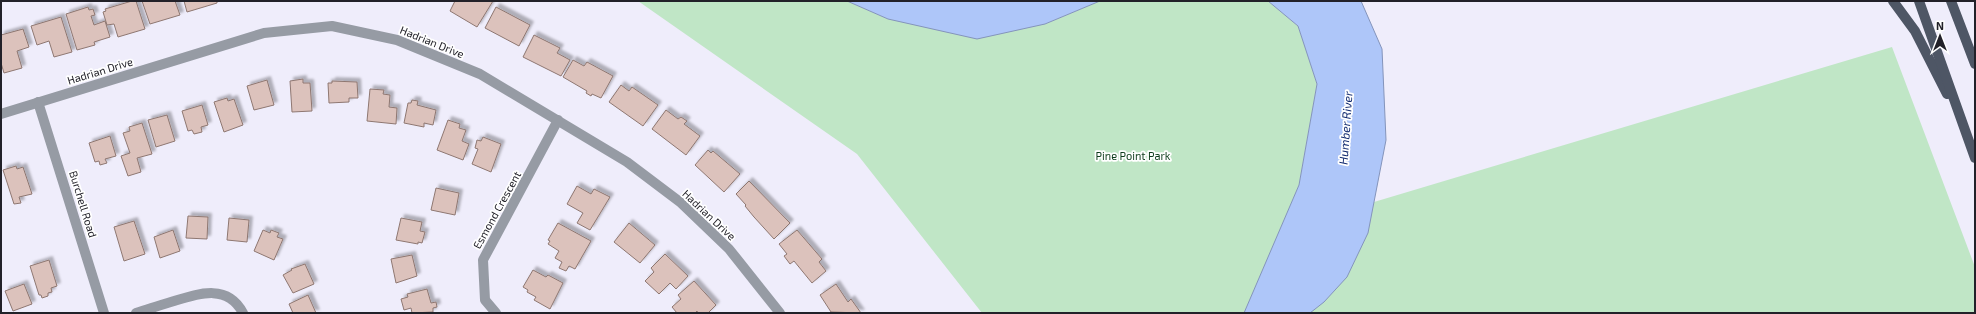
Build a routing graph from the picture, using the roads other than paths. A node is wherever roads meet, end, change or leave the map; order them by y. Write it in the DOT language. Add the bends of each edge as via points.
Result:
graph roads {
  1 [pos="1893,1"];
  2 [pos="1919,1"];
  3 [pos="1951,1"];
  4 [pos="1975,64"];
  5 [pos="38,102"];
  6 [pos="1,114"];
  7 [pos="558,120"];
  8 [pos="1968,138"];
  9 [pos="1975,158"];
  10 [pos="104,313"];
  11 [pos="136,313"];
  12 [pos="243,313"];
  13 [pos="496,313"];
  14 [pos="780,313"];
  1 -- 8 [label="main road" via="1915,31"];
  2 -- 8 [label="main road"];
  3 -- 4 [label="main road"];
  5 -- 6 [label="street, Hadrian Drive"];
  5 -- 7 [label="street, Hadrian Drive" via="264,33 332,26 397,40 480,74"];
  5 -- 10 [label="street, Burchell Road"];
  7 -- 13 [label="street, Esmond Crescent" via="482,260 485,300"];
  7 -- 14 [label="street, Hadrian Drive" via="627,162 680,202 729,249"];
  8 -- 9 [label="main road"];
  11 -- 12 [label="street" via="209,292 227,296"];
}
